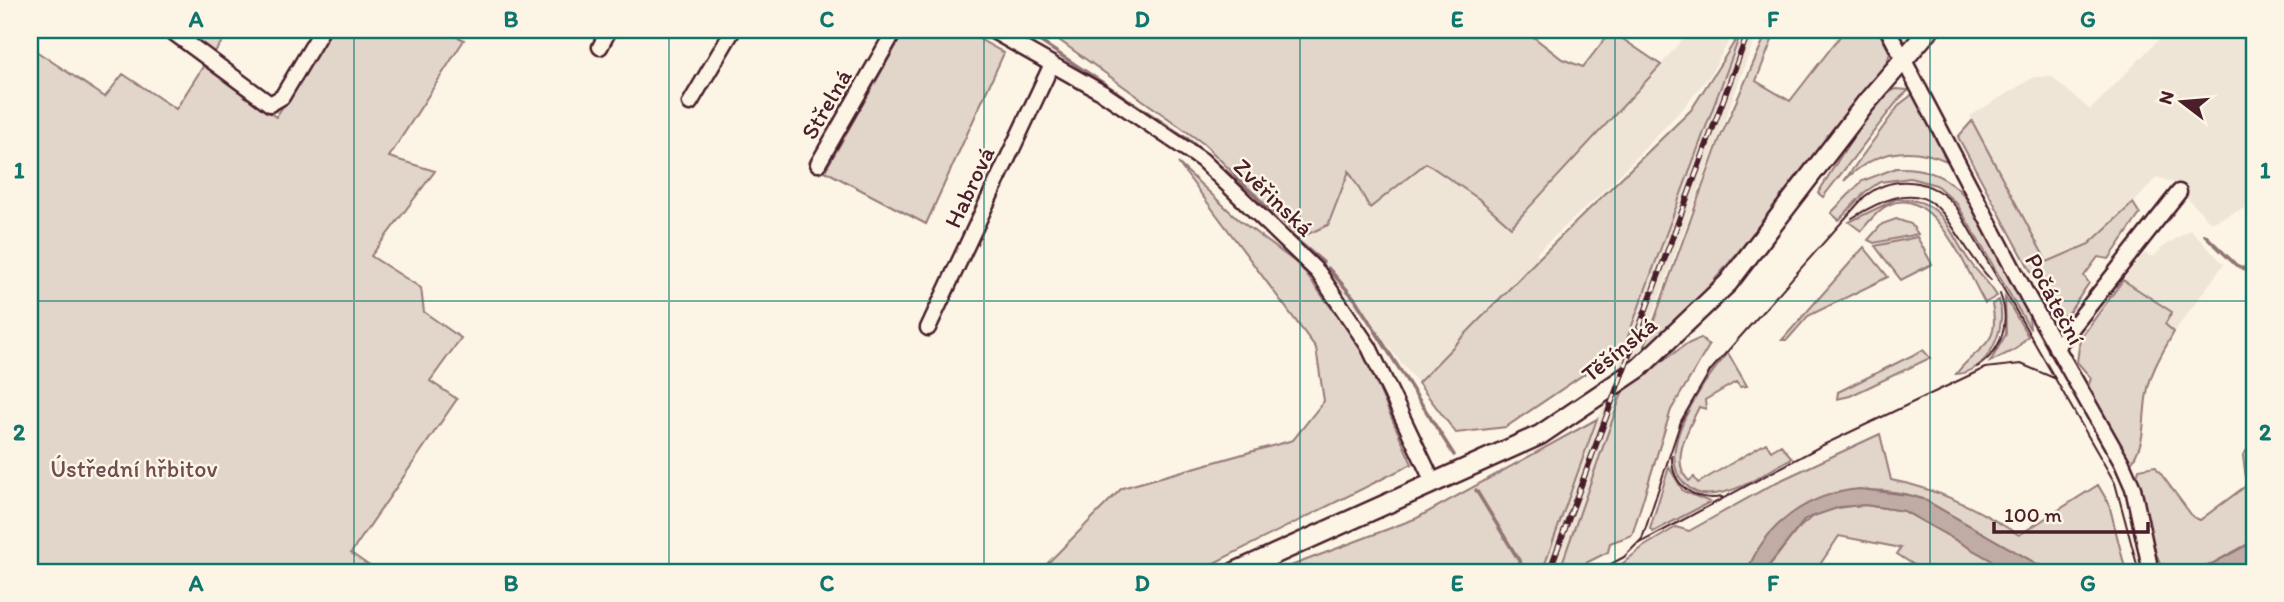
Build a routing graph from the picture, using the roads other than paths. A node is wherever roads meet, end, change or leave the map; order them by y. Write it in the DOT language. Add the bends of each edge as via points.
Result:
graph roads {
  1 [pos="170,30"];
  2 [pos="322,30"];
  3 [pos="609,30"];
  4 [pos="733,30"];
  5 [pos="895,30"];
  6 [pos="991,30"];
  7 [pos="1888,30"];
  8 [pos="1928,30"];
  9 [pos="600,47"];
  10 [pos="1902,58"];
  11 [pos="1052,64"];
  12 [pos="690,103"];
  13 [pos="818,164"];
  14 [pos="2179,192"];
  15 [pos="928,328"];
  16 [pos="2056,348"];
  17 [pos="1434,484"];
  18 [pos="2151,569"];
  19 [pos="1235,572"];
  1 -- 2 [label="street" via="270,104 282,97"];
  3 -- 9 [label="street"];
  4 -- 12 [label="street"];
  5 -- 13 [label="street, Střelná"];
  6 -- 11 [label="street, Zvěřinská"];
  7 -- 10 [label="street, Počáteční"];
  8 -- 10 [label="main road, Těšínská"];
  10 -- 16 [label="street, Počáteční"];
  10 -- 17 [label="main road, Těšínská" via="1728,282 1687,325 1639,368 1579,411 1540,435"];
  11 -- 15 [label="street, Habrová"];
  11 -- 17 [label="street, Zvěřinská" via="1202,160 1318,272 1369,347"];
  14 -- 16 [label="street"];
  16 -- 18 [label="street, Počáteční" via="2128,475"];
  17 -- 19 [label="main road, Těšínská"];
}
